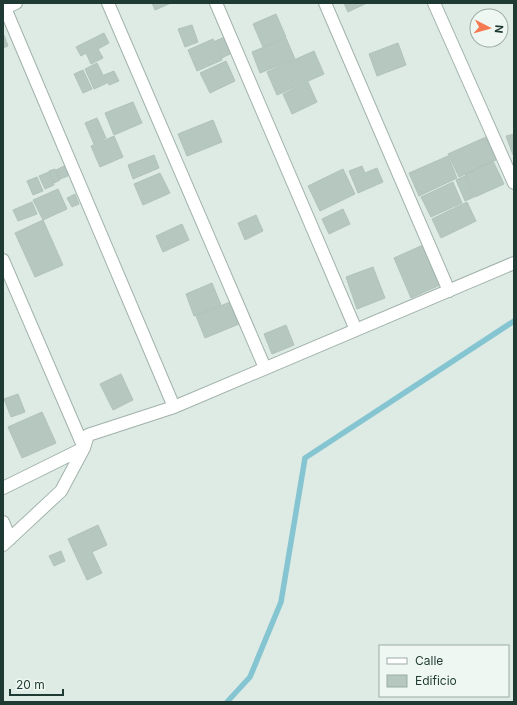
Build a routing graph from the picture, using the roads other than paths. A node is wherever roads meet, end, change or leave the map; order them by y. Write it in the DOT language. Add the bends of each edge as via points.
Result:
graph roads {
  1 [pos="16,3"];
  2 [pos="108,3"];
  3 [pos="216,3"];
  4 [pos="325,3"];
  5 [pos="434,3"];
  6 [pos="4,9"];
  7 [pos="514,183"];
  8 [pos="3,260"];
  9 [pos="514,263"];
  10 [pos="449,291"];
  11 [pos="356,330"];
  12 [pos="265,368"];
  13 [pos="174,407"];
  14 [pos="84,448"];
  15 [pos="3,488"];
  16 [pos="3,522"];
  17 [pos="6,542"];
  1 -- 6 [label="street"];
  2 -- 12 [label="street"];
  3 -- 11 [label="street"];
  4 -- 10 [label="street"];
  5 -- 7 [label="street"];
  6 -- 13 [label="street"];
  8 -- 14 [label="street"];
  9 -- 10 [label="street"];
  10 -- 11 [label="street"];
  11 -- 12 [label="street"];
  12 -- 13 [label="street"];
  13 -- 14 [label="street" via="88,435"];
  14 -- 15 [label="street"];
  14 -- 17 [label="street" via="61,491"];
  16 -- 17 [label="street"];
}
